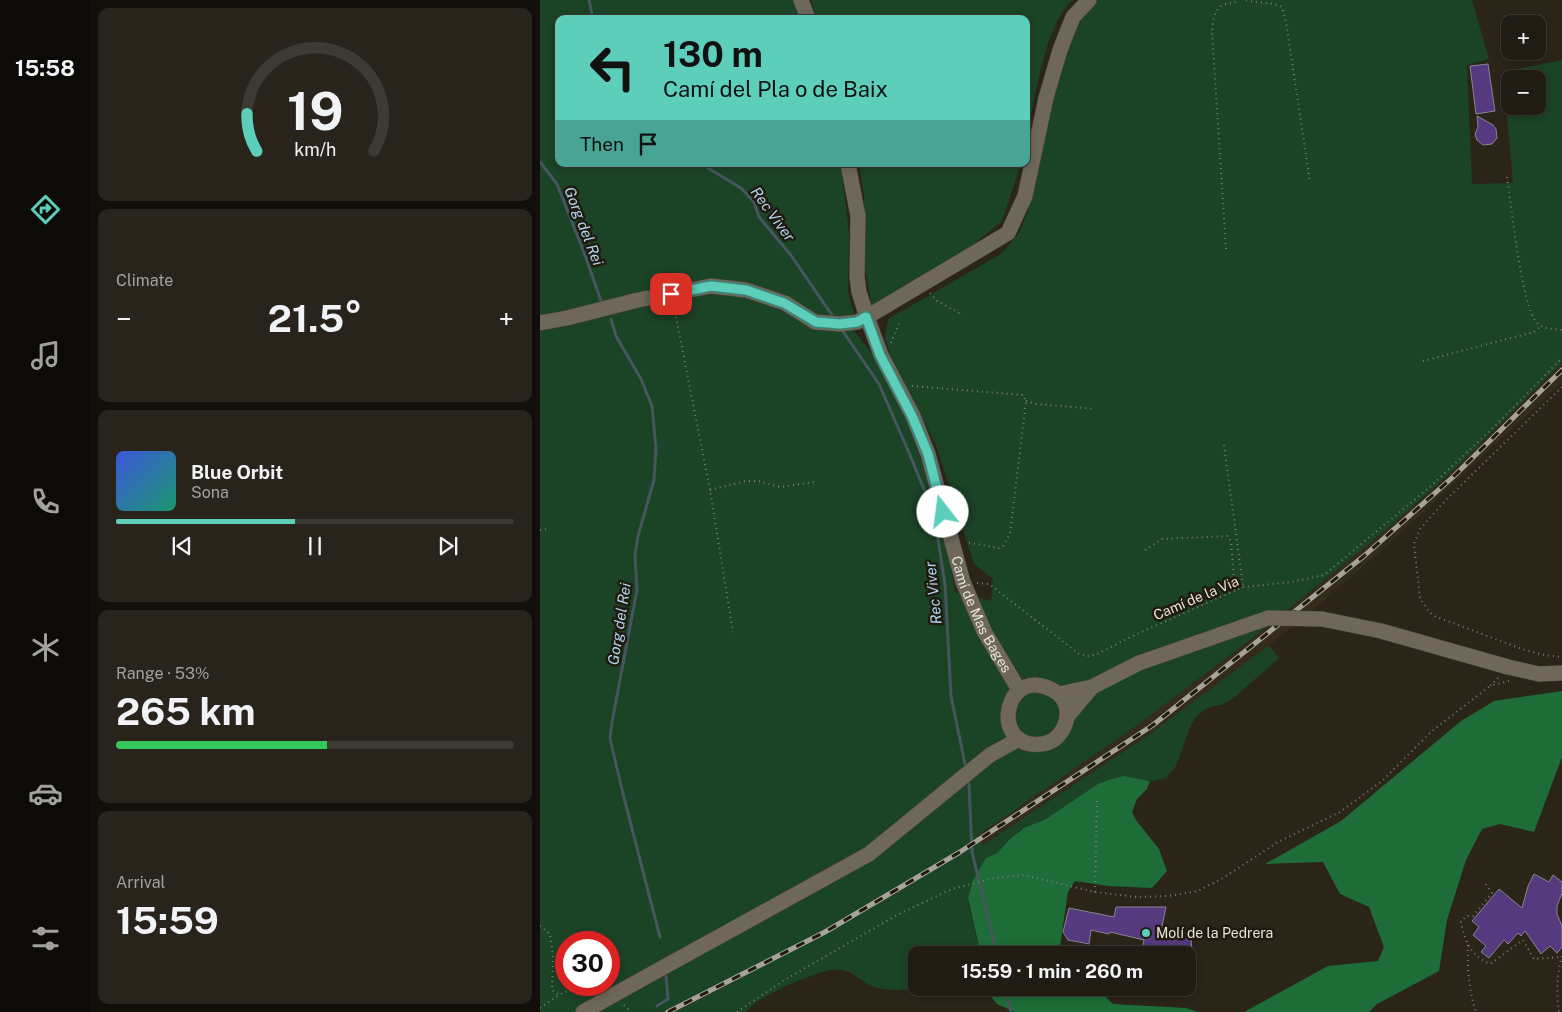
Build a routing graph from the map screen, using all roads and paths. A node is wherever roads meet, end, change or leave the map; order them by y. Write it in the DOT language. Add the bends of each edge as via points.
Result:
graph roads {
  1 [pos="801,0"];
  2 [pos="1089,0"];
  3 [pos="1239,0"];
  4 [pos="1246,0"];
  5 [pos="807,15"];
  6 [pos="849,167"];
  7 [pos="1507,178"];
  8 [pos="1310,182"];
  9 [pos="1226,249"];
  10 [pos="922,284"];
  11 [pos="671,294"];
  12 [pos="963,315"];
  13 [pos="862,320"];
  14 [pos="900,321"];
  15 [pos="540,323"];
  16 [pos="1542,326"];
  17 [pos="1562,330"];
  18 [pos="887,346"];
  19 [pos="1562,358"];
  20 [pos="1423,361"];
  21 [pos="906,385"];
  22 [pos="1562,387"];
  23 [pos="1026,401"];
  24 [pos="1095,409"];
  25 [pos="1224,445"];
  26 [pos="815,482"];
  27 [pos="710,490"];
  28 [pos="546,529"];
  29 [pos="540,530"];
  30 [pos="961,538"];
  31 [pos="1144,550"];
  32 [pos="963,582"];
  33 [pos="1243,587"];
  34 [pos="1235,591"];
  35 [pos="733,632"];
  36 [pos="1562,657"];
  37 [pos="1562,673"];
  38 [pos="1490,686"];
  39 [pos="1092,687"];
  40 [pos="1019,690"];
  41 [pos="1059,694"];
  42 [pos="1067,717"];
  43 [pos="1008,723"];
  44 [pos="1019,739"];
  45 [pos="990,755"];
  46 [pos="1097,798"];
  47 [pos="1486,884"];
  48 [pos="1095,892"];
  49 [pos="540,926"];
  50 [pos="1468,945"];
  51 [pos="1562,956"];
  52 [pos="555,992"];
  53 [pos="558,996"];
  54 [pos="621,1003"];
  55 [pos="540,1008"];
  56 [pos="1562,1011"];
  57 [pos="583,1012"];
  58 [pos="631,1012"];
  59 [pos="738,1012"];
  60 [pos="1476,1012"];
  1 -- 5 [label="street"];
  2 -- 10 [label="street" via="1073,17 1060,50 1025,196 1008,233"];
  3 -- 9 [label="path" via="1217,10 1212,31"];
  4 -- 8 [label="path" via="1257,4 1272,2 1282,7"];
  6 -- 13 [label="street, Camí de Mas Bages" via="858,216 858,285"];
  7 -- 16 [label="path" via="1525,295 1532,316"];
  10 -- 12 [label="path" via="938,301"];
  10 -- 13 [label="street"];
  11 -- 13 [label="street" via="711,286 746,290 784,303 816,322 840,324"];
  11 -- 15 [label="street"];
  11 -- 27 [label="path"];
  13 -- 32 [label="street, Camí de Mas Bages" via="928,454"];
  14 -- 18 [label="path" via="892,342"];
  16 -- 17 [label="path"];
  16 -- 20 [label="path" via="1534,332"];
  19 -- 33 [label="path, Camí de la Via" via="1430,486 1324,575"];
  21 -- 23 [label="path" via="1023,395"];
  22 -- 36 [label="path" via="1445,501 1420,529 1414,544 1420,598 1434,616 1522,649"];
  23 -- 24 [label="path"];
  23 -- 30 [label="path" via="1010,534 999,548 964,542"];
  25 -- 33 [label="path"];
  26 -- 27 [label="path" via="780,487 746,481"];
  27 -- 35 [label="path"];
  28 -- 29 [label="path"];
  31 -- 34 [label="path" via="1162,539 1228,536"];
  32 -- 34 [label="path, Camí de la Via" via="989,584 1078,654 1088,656"];
  32 -- 40 [label="street, Camí de Mas Bages" via="984,631"];
  33 -- 34 [label="path, Camí de la Via"];
  37 -- 39 [label="street, bridge" via="1539,674 1516,669 1322,619 1268,618 1139,663"];
  38 -- 48 [label="path" via="1432,731 1382,782 1340,812 1278,842 1224,878 1198,891 1169,896 1137,897"];
  39 -- 41 [label="street"];
  39 -- 42 [label="street"];
  40 -- 41 [label="street" via="1040,684"];
  40 -- 43 [label="street" via="1011,699"];
  41 -- 42 [label="street" via="1066,704"];
  42 -- 44 [label="street" via="1064,729 1056,739 1044,744 1031,744"];
  43 -- 44 [label="street"];
  43 -- 45 [label="street"];
  44 -- 45 [label="street"];
  45 -- 57 [label="street, bridge" via="869,854"];
  46 -- 48 [label="path"];
  47 -- 50 [label="path" via="1492,893 1473,916 1466,916 1462,922"];
  48 -- 59 [label="path" via="1024,875 994,878 952,889 897,915 786,979"];
  49 -- 52 [label="path" via="550,934 552,990"];
  50 -- 51 [label="path" via="1481,960 1490,964 1523,940 1534,959"];
  50 -- 60 [label="path" via="1467,962"];
  51 -- 56 [label="path" via="1556,996 1559,1012"];
  53 -- 55 [label="path"];
  54 -- 58 [label="path"];
}
